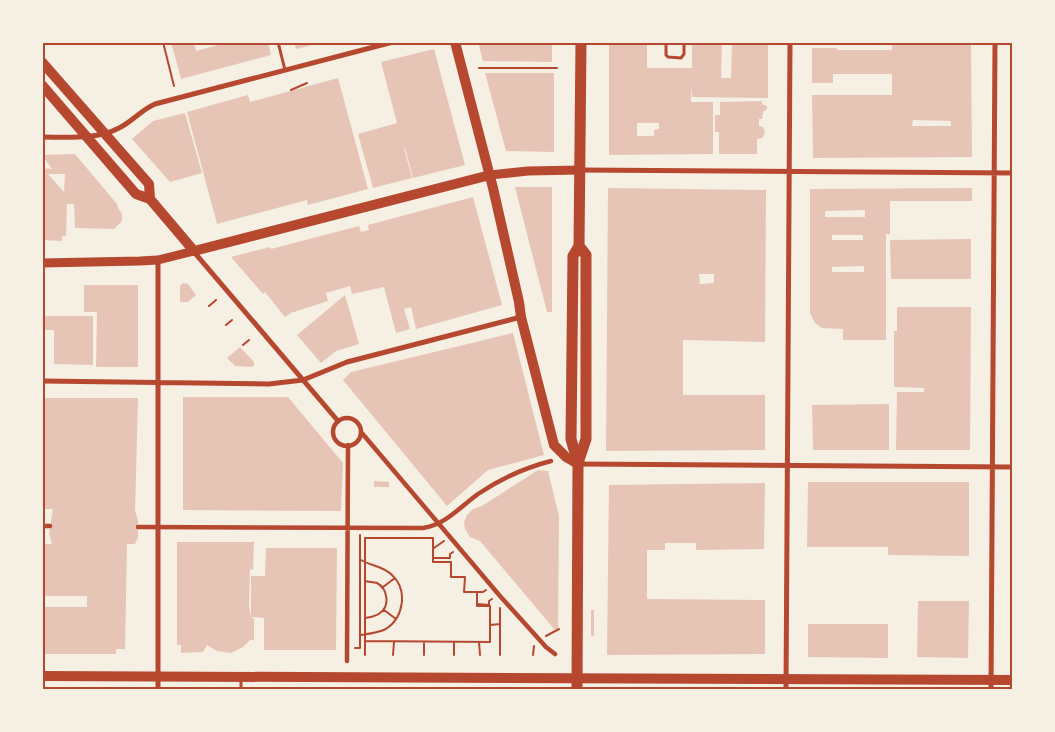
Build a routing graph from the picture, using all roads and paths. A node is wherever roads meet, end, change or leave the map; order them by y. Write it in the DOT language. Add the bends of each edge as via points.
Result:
graph roads {
  1 [pos="163,42"];
  2 [pos="278,42"];
  3 [pos="393,42"];
  4 [pos="455,42"];
  5 [pos="580,42"];
  6 [pos="666,42"];
  7 [pos="684,42"];
  8 [pos="790,42"];
  9 [pos="995,42"];
  10 [pos="42,62"];
  11 [pos="479,68"];
  12 [pos="557,68"];
  13 [pos="285,70"];
  14 [pos="308,83"];
  15 [pos="42,85"];
  16 [pos="174,86"];
  17 [pos="291,90"];
  18 [pos="106,133"];
  19 [pos="42,137"];
  20 [pos="86,137"];
  21 [pos="580,170"];
  22 [pos="790,171"];
  23 [pos="994,173"];
  24 [pos="1012,173"];
  25 [pos="490,176"];
  26 [pos="150,199"];
  27 [pos="194,251"];
  28 [pos="158,260"];
  29 [pos="42,263"];
  30 [pos="216,300"];
  31 [pos="209,306"];
  32 [pos="521,317"];
  33 [pos="232,320"];
  34 [pos="226,325"];
  35 [pos="249,340"];
  36 [pos="243,345"];
  37 [pos="303,380"];
  38 [pos="42,382"];
  39 [pos="158,382"];
  40 [pos="338,421"];
  41 [pos="361,432"];
  42 [pos="348,446"];
  43 [pos="551,461"];
  44 [pos="578,464"];
  45 [pos="788,466"];
  46 [pos="992,467"];
  47 [pos="1012,467"];
  48 [pos="440,524"];
  49 [pos="42,526"];
  50 [pos="50,526"];
  51 [pos="138,527"];
  52 [pos="159,527"];
  53 [pos="348,528"];
  54 [pos="360,528"];
  55 [pos="459,547"];
  56 [pos="433,558"];
  57 [pos="360,560"];
  58 [pos="451,562"];
  59 [pos="455,562"];
  60 [pos="365,563"];
  61 [pos="464,577"];
  62 [pos="395,578"];
  63 [pos="469,578"];
  64 [pos="365,581"];
  65 [pos="382,588"];
  66 [pos="477,592"];
  67 [pos="483,592"];
  68 [pos="500,595"];
  69 [pos="477,604"];
  70 [pos="384,610"];
  71 [pos="365,618"];
  72 [pos="396,619"];
  73 [pos="500,624"];
  74 [pos="490,625"];
  75 [pos="559,629"];
  76 [pos="365,634"];
  77 [pos="360,635"];
  78 [pos="539,639"];
  79 [pos="365,641"];
  80 [pos="394,642"];
  81 [pos="424,642"];
  82 [pos="454,642"];
  83 [pos="480,642"];
  84 [pos="360,648"];
  85 [pos="555,654"];
  86 [pos="365,655"];
  87 [pos="393,655"];
  88 [pos="424,655"];
  89 [pos="454,655"];
  90 [pos="480,655"];
  91 [pos="500,655"];
  92 [pos="347,661"];
  93 [pos="42,676"];
  94 [pos="158,676"];
  95 [pos="241,677"];
  96 [pos="1012,680"];
  97 [pos="577,684"];
  98 [pos="786,685"];
  99 [pos="991,685"];
  100 [pos="158,690"];
  101 [pos="241,690"];
  1 -- 16 [label="path"];
  2 -- 13 [label="lane"];
  3 -- 13 [label="street"];
  4 -- 25 [label="main road"];
  5 -- 21 [label="main road"];
  6 -- 7 [label="lane" via="666,56 681,58"];
  8 -- 22 [label="street"];
  9 -- 23 [label="street"];
  10 -- 18 [label="main road"];
  11 -- 12 [label="path"];
  13 -- 18 [label="street" via="155,104 121,128"];
  14 -- 17 [label="path"];
  15 -- 20 [label="main road"];
  18 -- 20 [label="street"];
  18 -- 26 [label="main road" via="149,184"];
  19 -- 20 [label="street"];
  20 -- 26 [label="main road" via="136,194"];
  21 -- 22 [label="street"];
  21 -- 25 [label="street"];
  21 -- 44 [label="main road" via="580,246 573,256 571,439"];
  22 -- 23 [label="street"];
  22 -- 45 [label="street"];
  23 -- 24 [label="street"];
  23 -- 46 [label="street"];
  25 -- 27 [label="main road"];
  25 -- 32 [label="main road"];
  26 -- 27 [label="main road"];
  27 -- 28 [label="street"];
  27 -- 37 [label="street"];
  28 -- 29 [label="street"];
  28 -- 39 [label="street"];
  30 -- 31 [label="path"];
  32 -- 37 [label="street" via="347,362"];
  32 -- 44 [label="main road" via="554,445"];
  33 -- 34 [label="path"];
  35 -- 36 [label="path"];
  37 -- 39 [label="street" via="269,384"];
  37 -- 40 [label="street"];
  38 -- 39 [label="street"];
  39 -- 52 [label="street"];
  40 -- 41 [label="street" via="347,418 355,421"];
  40 -- 42 [label="street" via="334,435 338,442"];
  41 -- 42 [label="street" via="358,440"];
  41 -- 48 [label="street"];
  42 -- 53 [label="street"];
  43 -- 48 [label="street" via="496,483"];
  44 -- 45 [label="street"];
  44 -- 97 [label="main road"];
  45 -- 46 [label="street"];
  45 -- 98 [label="street"];
  46 -- 47 [label="street"];
  46 -- 99 [label="street"];
  48 -- 54 [label="street" via="423,528"];
  48 -- 55 [label="street"];
  49 -- 50 [label="street"];
  51 -- 52 [label="street"];
  52 -- 53 [label="street"];
  52 -- 94 [label="street"];
  53 -- 54 [label="street"];
  53 -- 92 [label="street"];
  54 -- 57 [label="path"];
  55 -- 56 [label="path" via="450,554 450,558"];
  55 -- 68 [label="street"];
  56 -- 58 [label="path" via="433,562"];
  56 -- 60 [label="path" via="433,538 365,537"];
  57 -- 60 [label="path"];
  57 -- 77 [label="path"];
  58 -- 59 [label="path"];
  58 -- 61 [label="path" via="451,577"];
  60 -- 62 [label="path" via="381,568"];
  60 -- 64 [label="path"];
  61 -- 63 [label="path"];
  61 -- 66 [label="path" via="464,592"];
  62 -- 65 [label="path"];
  62 -- 72 [label="path" via="402,599"];
  64 -- 65 [label="path"];
  64 -- 71 [label="path"];
  65 -- 70 [label="path" via="386,598"];
  66 -- 67 [label="path"];
  66 -- 69 [label="path"];
  68 -- 69 [label="path" via="489,601 489,605"];
  68 -- 73 [label="path"];
  68 -- 78 [label="street"];
  69 -- 74 [label="path" via="490,606"];
  70 -- 71 [label="path"];
  70 -- 72 [label="path"];
  71 -- 76 [label="path"];
  72 -- 76 [label="path" via="381,631"];
  73 -- 74 [label="path"];
  73 -- 91 [label="path"];
  74 -- 83 [label="path" via="490,642"];
  75 -- 78 [label="path"];
  76 -- 77 [label="path"];
  76 -- 79 [label="path"];
  77 -- 84 [label="path"];
  78 -- 85 [label="street"];
  79 -- 80 [label="path"];
  79 -- 86 [label="path"];
  80 -- 81 [label="path"];
  80 -- 87 [label="path"];
  81 -- 82 [label="path"];
  81 -- 88 [label="path"];
  82 -- 83 [label="path"];
  82 -- 89 [label="path"];
  83 -- 90 [label="path"];
  93 -- 94 [label="main road"];
  94 -- 95 [label="main road"];
  94 -- 100 [label="street"];
  95 -- 97 [label="main road"];
  95 -- 101 [label="lane"];
  96 -- 99 [label="main road"];
  97 -- 98 [label="main road"];
  98 -- 99 [label="main road"];
}
